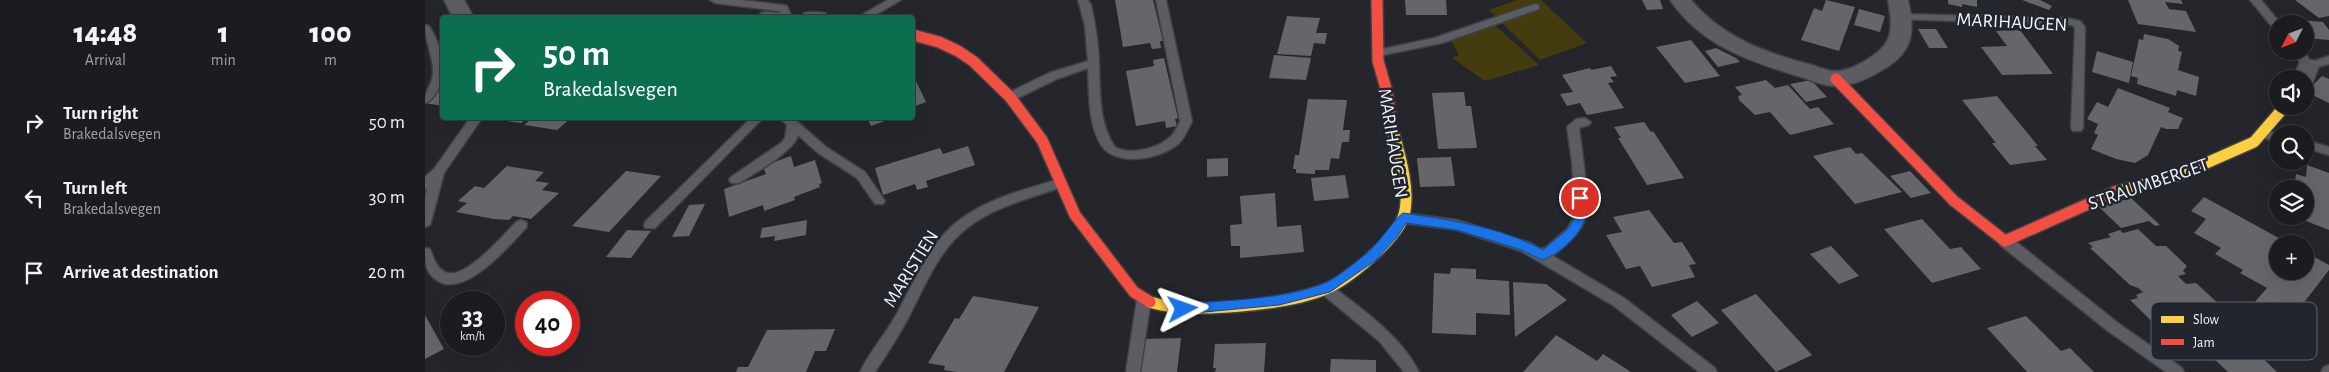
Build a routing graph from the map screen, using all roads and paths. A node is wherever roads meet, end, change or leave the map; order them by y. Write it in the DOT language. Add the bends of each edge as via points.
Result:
graph roads {
  1 [pos="454,0"];
  2 [pos="715,0"];
  3 [pos="896,0"];
  4 [pos="1083,0"];
  5 [pos="1161,0"];
  6 [pos="1377,0"];
  7 [pos="1680,0"];
  8 [pos="2255,0"];
  9 [pos="1535,7"];
  10 [pos="1900,9"];
  11 [pos="462,15"];
  12 [pos="786,15"];
  13 [pos="867,15"];
  14 [pos="2269,17"];
  15 [pos="425,28"];
  16 [pos="915,36"];
  17 [pos="1378,53"];
  18 [pos="2329,60"];
  19 [pos="1093,63"];
  20 [pos="2303,65"];
  21 [pos="1836,79"];
  22 [pos="1010,97"];
  23 [pos="425,99"];
  24 [pos="2277,115"];
  25 [pos="475,120"];
  26 [pos="755,120"];
  27 [pos="790,122"];
  28 [pos="1585,122"];
  29 [pos="2077,128"];
  30 [pos="2261,134"];
  31 [pos="2269,136"];
  32 [pos="2314,147"];
  33 [pos="2329,152"];
  34 [pos="438,172"];
  35 [pos="735,180"];
  36 [pos="1060,183"];
  37 [pos="425,185"];
  38 [pos="879,201"];
  39 [pos="1403,218"];
  40 [pos="425,222"];
  41 [pos="521,225"];
  42 [pos="650,225"];
  43 [pos="2005,241"];
  44 [pos="425,253"];
  45 [pos="1537,254"];
  46 [pos="1326,289"];
  47 [pos="1144,299"];
  48 [pos="2151,354"];
  49 [pos="2160,360"];
  50 [pos="867,372"];
  51 [pos="1133,372"];
  52 [pos="1412,372"];
  53 [pos="1710,372"];
  54 [pos="2177,372"];
  1 -- 11 [label="street"];
  2 -- 12 [label="lane" via="783,8"];
  3 -- 13 [label="lane"];
  4 -- 19 [label="lane" via="1093,46"];
  5 -- 19 [label="lane" via="1186,121 1175,141 1148,152 1128,155 1112,151 1103,142 1100,131"];
  6 -- 17 [label="street, MARIHAUGEN"];
  7 -- 21 [label="street, MARIHAUGEN" via="1703,24 1743,50 1785,66"];
  8 -- 14 [label="lane"];
  9 -- 17 [label="lane" via="1462,33"];
  10 -- 21 [label="street, MARIHAUGEN" via="1903,32 1888,58 1858,74"];
  10 -- 29 [label="lane, MARIHAUGEN" via="2076,23 2080,27"];
  15 -- 23 [label="lane" via="440,70 433,90"];
  16 -- 22 [label="street, MARIHAUGEN" via="958,51"];
  17 -- 39 [label="street, MARIHAUGEN" via="1402,168"];
  18 -- 20 [label="lane"];
  19 -- 22 [label="lane" via="1053,76"];
  21 -- 43 [label="street" via="1954,201"];
  22 -- 36 [label="street, MARIHAUGEN" via="1042,140"];
  24 -- 30 [label="street, STRAUMBERGET"];
  25 -- 34 [label="lane"];
  26 -- 42 [label="lane"];
  27 -- 35 [label="lane" via="791,139 785,146"];
  27 -- 38 [label="lane" via="822,150 861,175"];
  28 -- 45 [label="lane" via="1573,127 1581,216 1572,232 1547,253"];
  30 -- 31 [label="lane"];
  30 -- 43 [label="street, STRAUMBERGET" via="2254,142 2211,162 2177,176 2093,199"];
  32 -- 33 [label="lane"];
  34 -- 37 [label="lane"];
  34 -- 40 [label="lane"];
  36 -- 47 [label="street, MARIHAUGEN" via="1081,222 1134,292"];
  36 -- 50 [label="lane, MARISTIEN" via="987,210 961,226 946,241 923,276 893,333"];
  39 -- 45 [label="lane" via="1457,225 1526,247"];
  39 -- 46 [label="street, MARIHAUGEN" via="1371,257"];
  41 -- 44 [label="lane" via="484,264 458,278 435,275 429,268"];
  43 -- 48 [label="lane"];
  45 -- 53 [label="lane" via="1627,307"];
  46 -- 47 [label="street, MARIHAUGEN" via="1279,300 1183,309 1156,306"];
  46 -- 52 [label="lane" via="1377,330 1402,355"];
  47 -- 51 [label="lane"];
  49 -- 54 [label="lane"];
}
